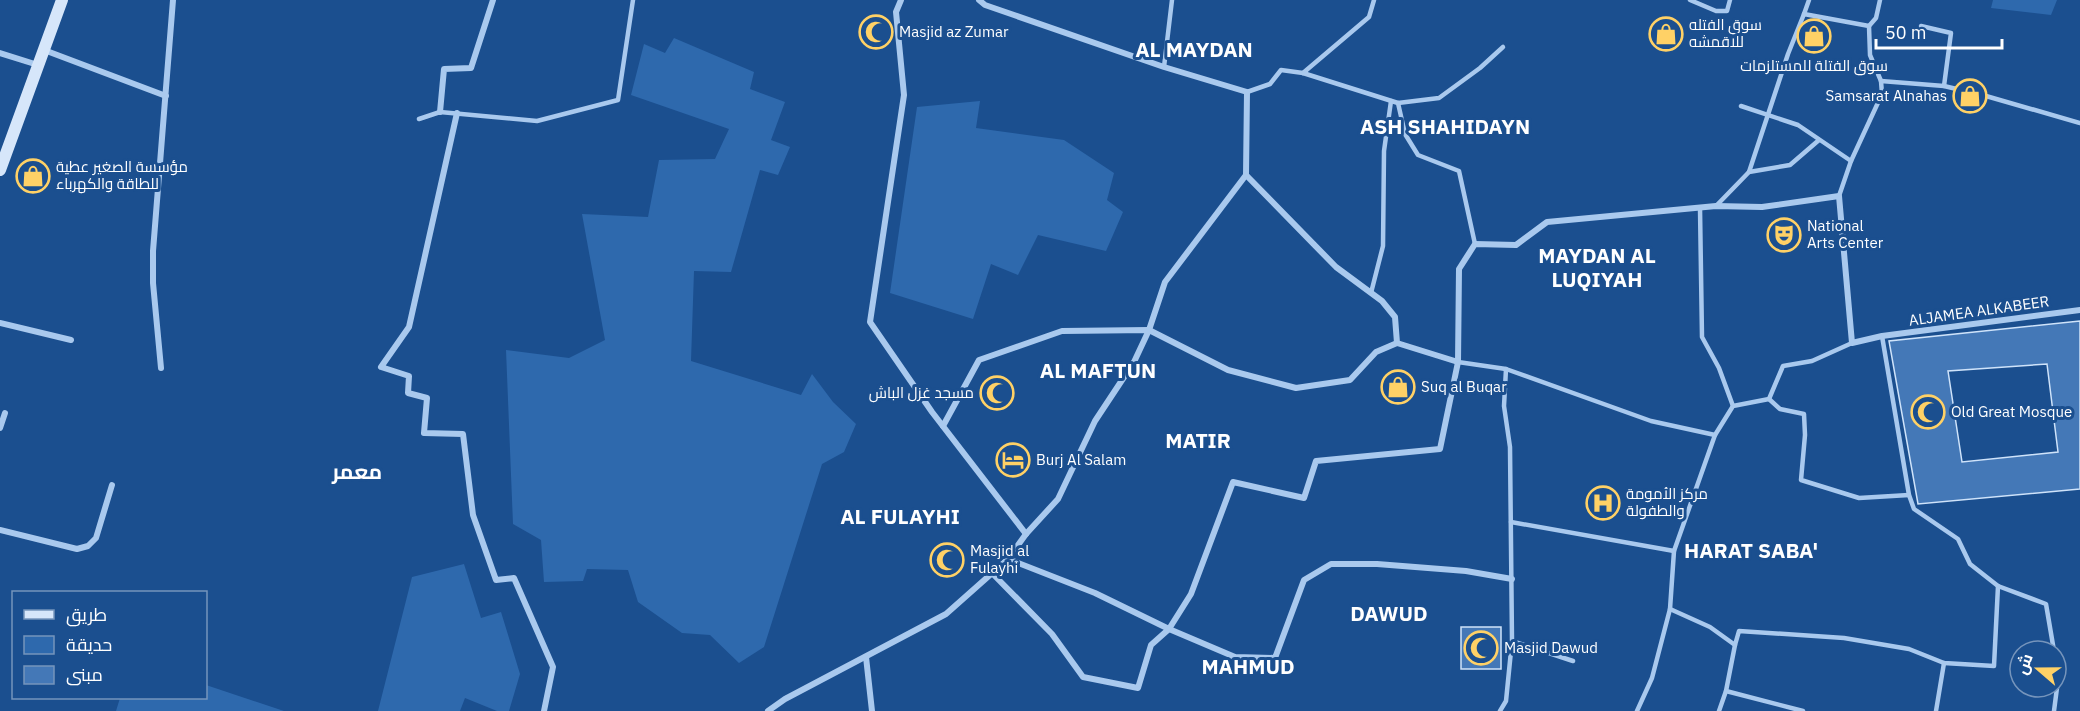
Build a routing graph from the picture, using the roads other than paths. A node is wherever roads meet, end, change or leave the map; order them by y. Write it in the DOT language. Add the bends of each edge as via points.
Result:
graph roads {
  1 [pos="62,0"];
  2 [pos="173,0"];
  3 [pos="493,0"];
  4 [pos="633,0"];
  5 [pos="902,0"];
  6 [pos="979,0"];
  7 [pos="1172,0"];
  8 [pos="1374,0"];
  9 [pos="1690,0"];
  10 [pos="1730,0"];
  11 [pos="1809,0"];
  12 [pos="1880,0"];
  13 [pos="1804,14"];
  14 [pos="1869,26"];
  15 [pos="1921,26"];
  16 [pos="1503,47"];
  17 [pos="44,50"];
  18 [pos="0,53"];
  19 [pos="38,65"];
  20 [pos="1164,67"];
  21 [pos="1303,73"];
  22 [pos="1881,81"];
  23 [pos="1944,86"];
  24 [pos="1247,92"];
  25 [pos="166,96"];
  26 [pos="1391,101"];
  27 [pos="1398,103"];
  28 [pos="1741,106"];
  29 [pos="440,112"];
  30 [pos="457,113"];
  31 [pos="1769,115"];
  32 [pos="419,119"];
  33 [pos="2080,123"];
  34 [pos="1819,140"];
  35 [pos="1851,161"];
  36 [pos="0,170"];
  37 [pos="1749,172"];
  38 [pos="1246,176"];
  39 [pos="1839,196"];
  40 [pos="1716,206"];
  41 [pos="1700,208"];
  42 [pos="1476,244"];
  43 [pos="1371,293"];
  44 [pos="2080,310"];
  45 [pos="0,322"];
  46 [pos="1149,330"];
  47 [pos="1882,336"];
  48 [pos="71,340"];
  49 [pos="1397,343"];
  50 [pos="1852,343"];
  51 [pos="1458,362"];
  52 [pos="161,368"];
  53 [pos="1506,369"];
  54 [pos="1769,399"];
  55 [pos="1733,406"];
  56 [pos="5,413"];
  57 [pos="943,426"];
  58 [pos="0,428"];
  59 [pos="1715,435"];
  60 [pos="112,485"];
  61 [pos="1909,495"];
  62 [pos="1511,522"];
  63 [pos="0,530"];
  64 [pos="1026,534"];
  65 [pos="1674,550"];
  66 [pos="1008,559"];
  67 [pos="992,573"];
  68 [pos="1512,579"];
  69 [pos="1998,586"];
  70 [pos="1670,609"];
  71 [pos="1169,629"];
  72 [pos="2052,639"];
  73 [pos="1512,641"];
  74 [pos="1735,645"];
  75 [pos="866,657"];
  76 [pos="1573,661"];
  77 [pos="1944,663"];
  78 [pos="1726,691"];
  79 [pos="544,711"];
  80 [pos="768,711"];
  81 [pos="872,711"];
  82 [pos="1500,711"];
  83 [pos="1637,711"];
  84 [pos="1719,711"];
  85 [pos="1803,711"];
  86 [pos="1936,711"];
  1 -- 17 [label="main road"];
  2 -- 25 [label="street"];
  3 -- 29 [label="street" via="471,68 444,69"];
  4 -- 30 [label="lane" via="618,100 537,121"];
  5 -- 57 [label="street" via="896,12 904,95 870,322"];
  6 -- 20 [label="street"];
  7 -- 20 [label="lane"];
  8 -- 21 [label="lane" via="1369,17"];
  9 -- 10 [label="lane" via="1716,11 1727,11"];
  11 -- 13 [label="lane"];
  12 -- 14 [label="lane" via="1876,18"];
  13 -- 14 [label="lane"];
  13 -- 31 [label="lane"];
  14 -- 22 [label="lane" via="1870,55"];
  15 -- 23 [label="lane" via="1951,33"];
  16 -- 27 [label="lane" via="1440,98"];
  17 -- 19 [label="main road"];
  17 -- 25 [label="street"];
  18 -- 19 [label="street"];
  19 -- 36 [label="main road"];
  20 -- 24 [label="street"];
  21 -- 24 [label="lane" via="1281,70 1270,84"];
  21 -- 26 [label="lane"];
  22 -- 23 [label="lane"];
  22 -- 35 [label="lane" via="1882,94"];
  23 -- 33 [label="lane"];
  24 -- 38 [label="street"];
  25 -- 52 [label="street" via="153,250"];
  26 -- 27 [label="lane"];
  26 -- 43 [label="lane" via="1384,151 1383,246"];
  27 -- 42 [label="lane" via="1406,134 1418,155 1459,171"];
  28 -- 31 [label="lane"];
  29 -- 30 [label="lane"];
  29 -- 32 [label="lane"];
  30 -- 79 [label="street" via="409,327 381,367 409,376 408,393 427,398 424,433 463,434 473,515 496,580 514,579 554,667"];
  31 -- 34 [label="lane" via="1798,125"];
  31 -- 37 [label="lane"];
  34 -- 35 [label="lane"];
  34 -- 37 [label="lane" via="1790,165"];
  35 -- 39 [label="lane"];
  37 -- 40 [label="lane"];
  38 -- 43 [label="street" via="1336,267"];
  38 -- 46 [label="street" via="1165,282"];
  39 -- 40 [label="street" via="1762,207"];
  39 -- 50 [label="street"];
  40 -- 41 [label="street"];
  41 -- 42 [label="street" via="1547,222 1516,245"];
  41 -- 55 [label="lane" via="1702,337"];
  42 -- 51 [label="street" via="1459,269"];
  43 -- 49 [label="street" via="1395,317"];
  44 -- 47 [label="street, ALJAMEA ALKABEER"];
  45 -- 48 [label="street"];
  46 -- 49 [label="street" via="1228,370 1296,388 1350,380 1376,352"];
  46 -- 57 [label="street" via="1062,331 979,360"];
  46 -- 64 [label="street" via="1134,362 1095,421 1058,499"];
  47 -- 50 [label="street, ALJAMEA ALKABEER"];
  47 -- 61 [label="lane"];
  49 -- 51 [label="street"];
  50 -- 54 [label="lane" via="1812,361 1783,366"];
  51 -- 53 [label="lane"];
  51 -- 71 [label="street" via="1440,448 1316,461 1304,498 1233,482 1191,594"];
  53 -- 59 [label="lane" via="1651,421"];
  53 -- 62 [label="lane" via="1504,406 1510,447"];
  54 -- 55 [label="lane"];
  54 -- 61 [label="lane" via="1780,409 1804,414 1801,480 1859,498"];
  55 -- 59 [label="lane"];
  56 -- 58 [label="street"];
  57 -- 64 [label="street"];
  59 -- 65 [label="lane"];
  60 -- 63 [label="street" via="96,538 88,546 77,549"];
  61 -- 69 [label="lane" via="1914,509 1958,539 1970,564"];
  62 -- 65 [label="lane"];
  62 -- 68 [label="lane"];
  64 -- 66 [label="street"];
  65 -- 70 [label="lane"];
  66 -- 67 [label="street"];
  66 -- 71 [label="street"];
  67 -- 71 [label="street" via="1052,634 1083,677 1138,688 1151,645"];
  67 -- 75 [label="street" via="946,614"];
  68 -- 71 [label="street" via="1466,571 1331,564 1304,580 1275,658 1234,657"];
  68 -- 73 [label="lane"];
  69 -- 72 [label="lane" via="2046,604"];
  69 -- 77 [label="lane" via="1994,666"];
  70 -- 74 [label="lane" via="1710,627"];
  70 -- 83 [label="lane" via="1652,678"];
  73 -- 76 [label="lane"];
  73 -- 82 [label="lane" via="1506,701"];
  74 -- 77 [label="lane" via="1739,631 1844,638 1909,649"];
  74 -- 78 [label="lane"];
  75 -- 80 [label="street"];
  75 -- 81 [label="street"];
  77 -- 86 [label="lane"];
  78 -- 84 [label="lane"];
  78 -- 85 [label="lane"];
}
